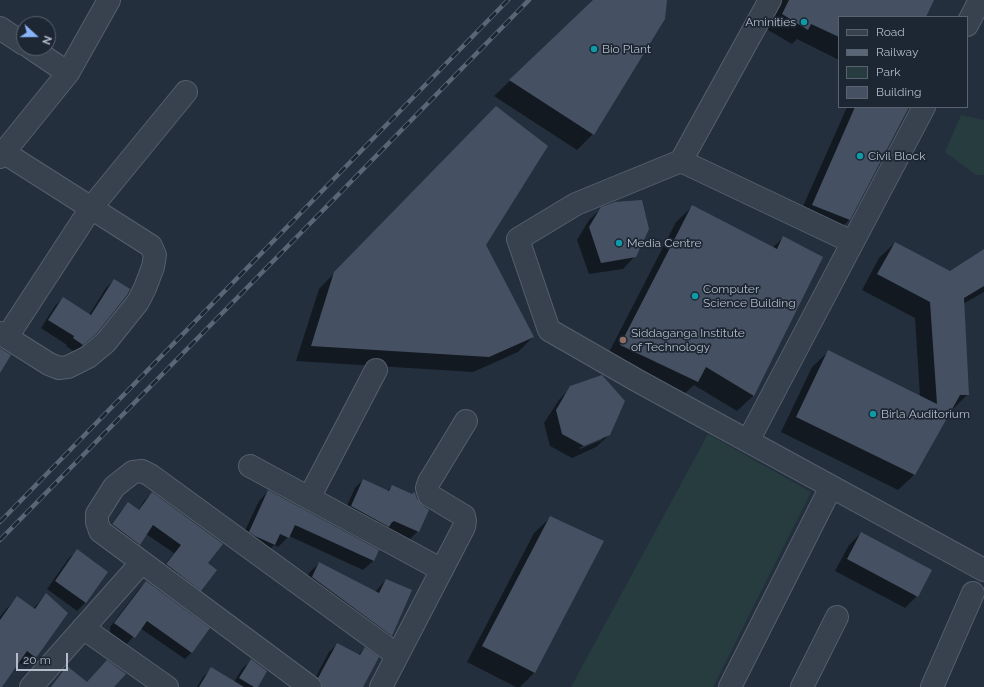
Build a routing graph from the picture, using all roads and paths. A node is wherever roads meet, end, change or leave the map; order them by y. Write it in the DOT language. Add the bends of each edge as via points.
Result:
graph roads {
  1 [pos="108,0"];
  2 [pos="770,0"];
  3 [pos="980,0"];
  4 [pos="968,23"];
  5 [pos="0,28"];
  6 [pos="16,39"];
  7 [pos="43,56"];
  8 [pos="68,73"];
  9 [pos="186,92"];
  10 [pos="923,108"];
  11 [pos="1,153"];
  12 [pos="681,161"];
  13 [pos="91,208"];
  14 [pos="852,242"];
  15 [pos="3,335"];
  16 [pos="376,370"];
  17 [pos="466,420"];
  18 [pos="748,441"];
  19 [pos="250,466"];
  20 [pos="831,487"];
  21 [pos="309,498"];
  22 [pos="142,562"];
  23 [pos="442,570"];
  24 [pos="984,570"];
  25 [pos="973,594"];
  26 [pos="837,617"];
  27 [pos="83,628"];
  28 [pos="398,655"];
  29 [pos="31,687"];
  30 [pos="167,687"];
  31 [pos="310,687"];
  32 [pos="381,687"];
  33 [pos="730,687"];
  34 [pos="802,687"];
  35 [pos="932,687"];
  1 -- 8 [label="street"];
  2 -- 12 [label="street"];
  3 -- 4 [label="street"];
  5 -- 6 [label="street"];
  7 -- 8 [label="street"];
  8 -- 11 [label="street"];
  9 -- 13 [label="street"];
  10 -- 14 [label="street"];
  11 -- 13 [label="street"];
  12 -- 14 [label="street"];
  12 -- 18 [label="street" via="576,204 518,239 549,330"];
  13 -- 15 [label="street"];
  13 -- 15 [label="street" via="151,246 155,255 151,274 138,302 106,342 88,357 68,367 59,368 49,364"];
  14 -- 18 [label="street"];
  16 -- 21 [label="street"];
  17 -- 23 [label="street" via="427,488 429,495 464,516 465,521"];
  18 -- 20 [label="street"];
  19 -- 21 [label="street"];
  20 -- 24 [label="street"];
  20 -- 33 [label="street"];
  21 -- 23 [label="street"];
  22 -- 27 [label="street"];
  22 -- 28 [label="street" via="100,531 97,522 97,514 114,487 133,472 142,471"];
  22 -- 31 [label="street"];
  23 -- 28 [label="street"];
  25 -- 35 [label="street"];
  26 -- 34 [label="street"];
  27 -- 29 [label="street"];
  27 -- 30 [label="street"];
  28 -- 32 [label="street"];
}
